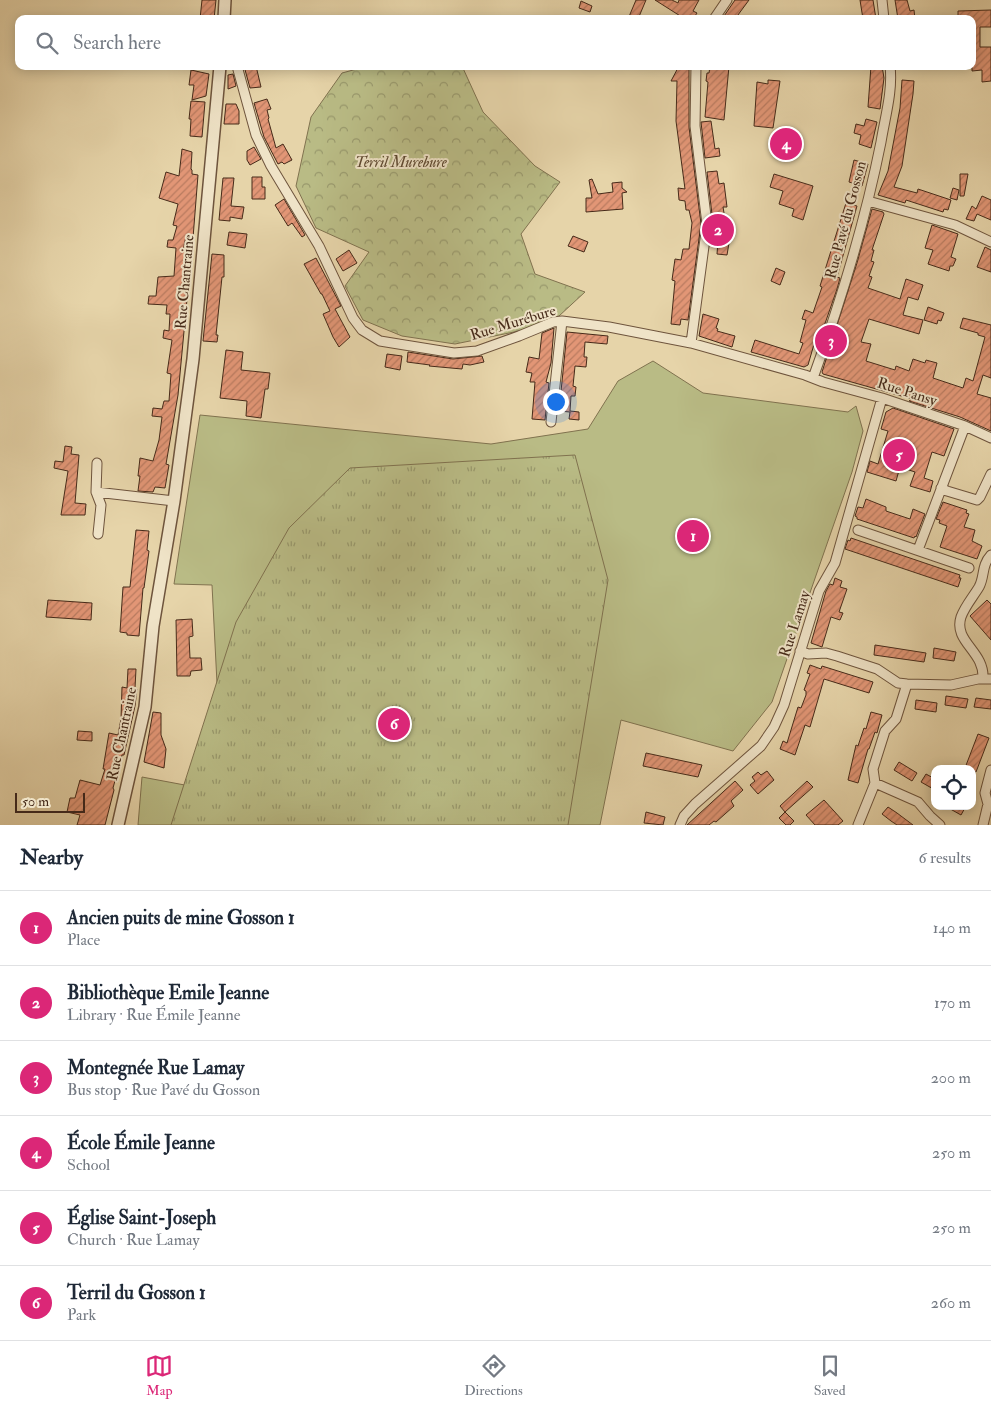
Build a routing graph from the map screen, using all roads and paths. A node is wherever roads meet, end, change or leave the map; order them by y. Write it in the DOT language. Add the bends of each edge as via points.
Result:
graph roads {
  1 [pos="225,0"];
  2 [pos="727,0"];
  3 [pos="882,0"];
  4 [pos="224,15"];
  5 [pos="717,15"];
  6 [pos="884,15"];
  7 [pos="220,70"];
  8 [pos="238,70"];
  9 [pos="696,70"];
  10 [pos="890,70"];
  11 [pos="868,201"];
  12 [pos="991,242"];
  13 [pos="562,321"];
  14 [pos="691,343"];
  15 [pos="813,378"];
  16 [pos="882,398"];
  17 [pos="551,422"];
  18 [pos="965,426"];
  19 [pos="991,438"];
  20 [pos="97,463"];
  21 [pos="991,474"];
  22 [pos="941,488"];
  23 [pos="96,492"];
  24 [pos="174,501"];
  25 [pos="858,530"];
  26 [pos="98,534"];
  27 [pos="918,550"];
  28 [pos="991,555"];
  29 [pos="970,568"];
  30 [pos="800,652"];
  31 [pos="987,679"];
  32 [pos="907,684"];
  33 [pos="991,770"];
  34 [pos="875,783"];
  35 [pos="118,825"];
  36 [pos="680,825"];
  37 [pos="858,825"];
  38 [pos="940,825"];
  39 [pos="984,825"];
  1 -- 4 [label="street"];
  2 -- 5 [label="street"];
  3 -- 6 [label="street"];
  7 -- 24 [label="street, Rue Chantraine" via="192,358"];
  8 -- 13 [label="street, Rue Murébure" via="256,135 362,330 380,341 454,353 477,351"];
  9 -- 14 [label="street" via="695,126 707,224"];
  10 -- 11 [label="street, Rue Pavé du Gosson" via="889,100"];
  11 -- 12 [label="street" via="955,224"];
  11 -- 15 [label="street, Rue Pavé du Gosson"];
  13 -- 14 [label="street, Rue Murébure"];
  13 -- 17 [label="street"];
  14 -- 15 [label="street, Rue Murébure"];
  15 -- 16 [label="street, Rue Pansy"];
  16 -- 18 [label="street, Rue Pansy"];
  16 -- 30 [label="street, Rue Lamay" via="835,564 819,591"];
  18 -- 19 [label="street, Rue Pansy"];
  18 -- 22 [label="street"];
  20 -- 23 [label="street"];
  21 -- 22 [label="street" via="976,500"];
  22 -- 27 [label="street"];
  23 -- 24 [label="street"];
  23 -- 26 [label="street" via="101,505"];
  24 -- 35 [label="street, Rue Chantraine" via="153,626 145,706"];
  25 -- 27 [label="street"];
  27 -- 29 [label="street"];
  28 -- 31 [label="street" via="984,566 981,584 964,610 959,625"];
  30 -- 32 [label="street" via="826,652 877,669 898,683"];
  30 -- 36 [label="street, Rue Lamay" via="784,705 761,746 695,804"];
  31 -- 32 [label="street" via="951,685"];
  32 -- 34 [label="street" via="896,719 885,731 874,764"];
  33 -- 39 [label="street" via="985,793 988,804"];
  34 -- 37 [label="street"];
  34 -- 38 [label="street" via="918,802"];
}
